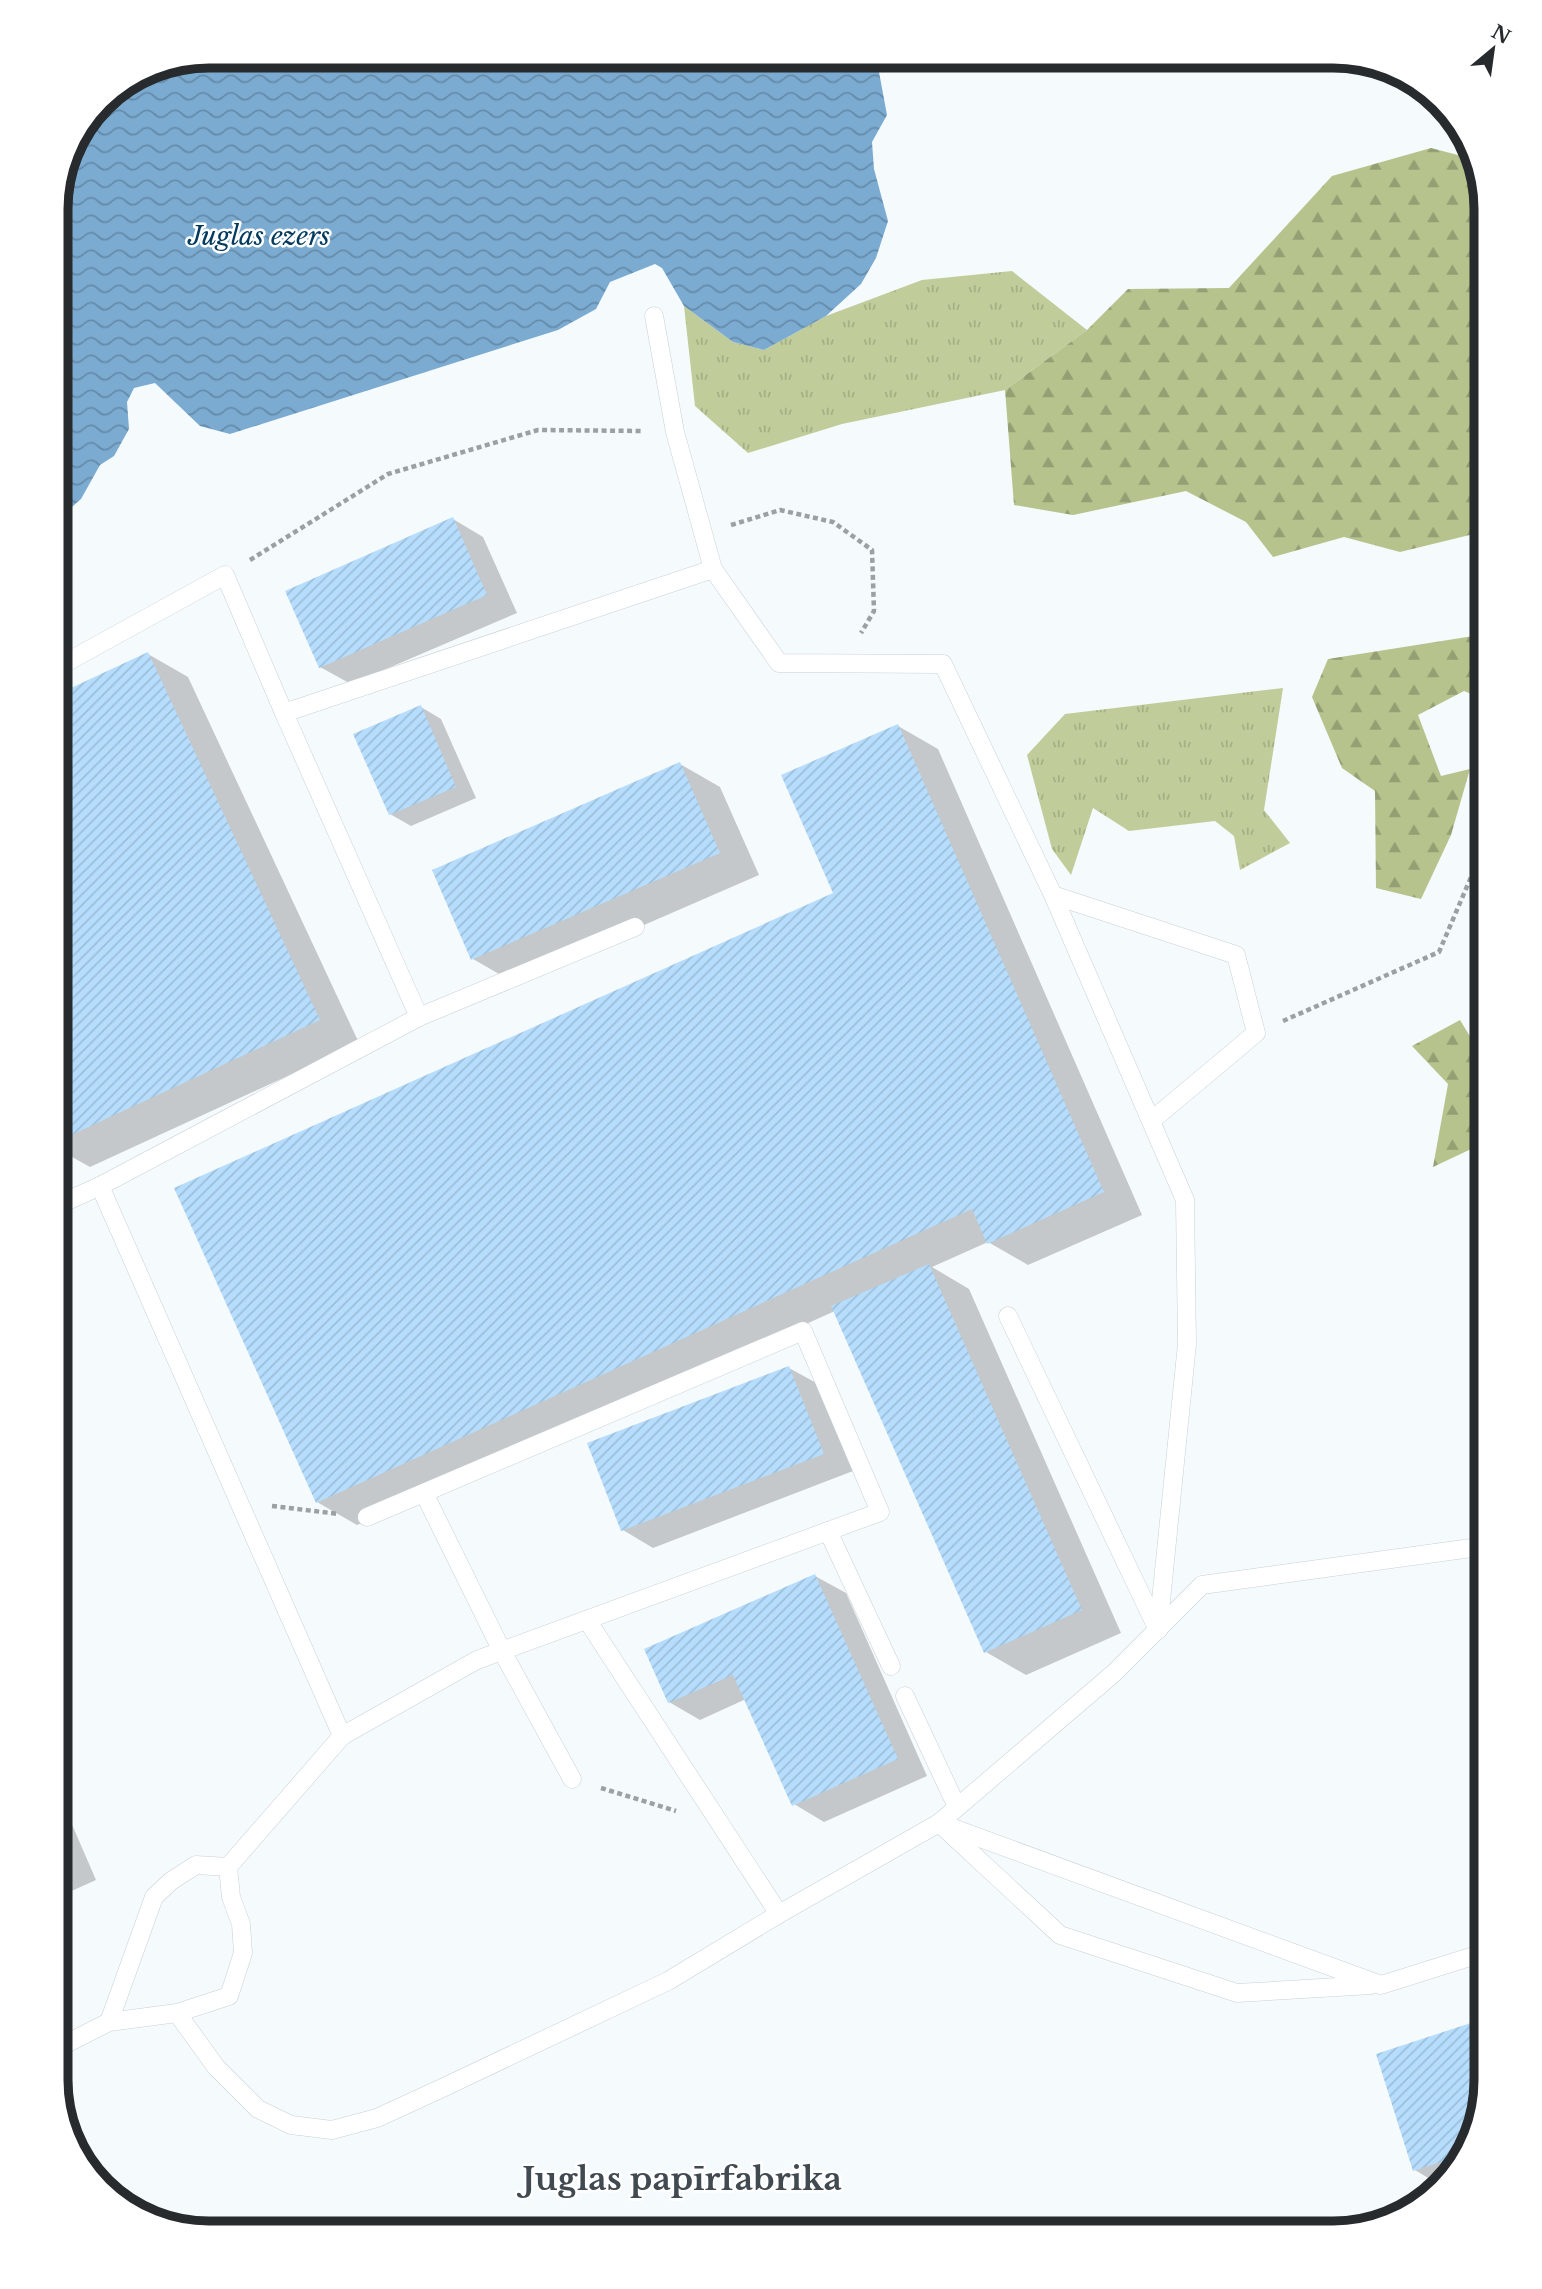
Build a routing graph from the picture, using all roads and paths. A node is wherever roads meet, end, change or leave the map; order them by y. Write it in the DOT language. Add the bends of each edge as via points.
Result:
graph roads {
  1 [pos="654,316"];
  2 [pos="675,432"];
  3 [pos="703,533"];
  4 [pos="713,569"];
  5 [pos="225,575"];
  6 [pos="69,661"];
  7 [pos="843,663"];
  8 [pos="284,713"];
  9 [pos="1474,870"];
  10 [pos="1053,895"];
  11 [pos="635,928"];
  12 [pos="419,1017"];
  13 [pos="1256,1033"];
  14 [pos="1151,1121"];
  15 [pos="100,1186"];
  16 [pos="68,1200"];
  17 [pos="1008,1316"];
  18 [pos="424,1493"];
  19 [pos="239,1502"];
  20 [pos="367,1517"];
  21 [pos="828,1531"];
  22 [pos="1474,1548"];
  23 [pos="587,1620"];
  24 [pos="1158,1630"];
  25 [pos="502,1651"];
  26 [pos="891,1666"];
  27 [pos="905,1696"];
  28 [pos="342,1736"];
  29 [pos="572,1779"];
  30 [pos="957,1807"];
  31 [pos="939,1823"];
  32 [pos="724,1826"];
  33 [pos="228,1867"];
  34 [pos="779,1914"];
  35 [pos="1474,1956"];
  36 [pos="1381,1985"];
  37 [pos="177,2013"];
  38 [pos="109,2022"];
  39 [pos="68,2043"];
  1 -- 2 [label="lane"];
  2 -- 3 [label="lane"];
  2 -- 5 [label="path" via="538,430 388,474"];
  3 -- 4 [label="lane"];
  3 -- 7 [label="path" via="780,510 833,522 872,550 874,611"];
  4 -- 7 [label="lane" via="779,663"];
  4 -- 8 [label="lane"];
  5 -- 6 [label="lane"];
  5 -- 8 [label="lane"];
  7 -- 10 [label="lane" via="943,664"];
  8 -- 12 [label="lane"];
  9 -- 13 [label="path" via="1438,952"];
  10 -- 13 [label="lane" via="1236,955"];
  10 -- 14 [label="lane"];
  11 -- 12 [label="lane"];
  12 -- 15 [label="lane"];
  13 -- 14 [label="lane"];
  14 -- 24 [label="lane" via="1185,1199 1186,1213 1186,1344"];
  15 -- 16 [label="lane"];
  15 -- 19 [label="lane"];
  17 -- 24 [label="lane"];
  18 -- 20 [label="lane"];
  18 -- 21 [label="lane" via="803,1331 880,1512"];
  18 -- 25 [label="lane"];
  19 -- 20 [label="path"];
  19 -- 28 [label="lane"];
  21 -- 23 [label="lane"];
  21 -- 26 [label="lane"];
  22 -- 24 [label="lane" via="1202,1585"];
  23 -- 25 [label="lane"];
  23 -- 32 [label="lane"];
  24 -- 30 [label="lane"];
  25 -- 28 [label="lane" via="477,1660"];
  25 -- 29 [label="lane"];
  27 -- 30 [label="lane"];
  28 -- 33 [label="lane"];
  29 -- 32 [label="path"];
  30 -- 31 [label="lane"];
  31 -- 34 [label="lane"];
  31 -- 36 [label="lane"];
  31 -- 36 [label="lane" via="1060,1935 1237,1993"];
  32 -- 34 [label="lane"];
  33 -- 37 [label="lane" via="231,1897 242,1924 243,1953 229,1996"];
  33 -- 38 [label="lane" via="196,1865 155,1897"];
  34 -- 37 [label="lane" via="668,1981 377,2118 332,2130 291,2125 258,2109 216,2067"];
  35 -- 36 [label="lane"];
  37 -- 38 [label="lane"];
  38 -- 39 [label="lane"];
}
